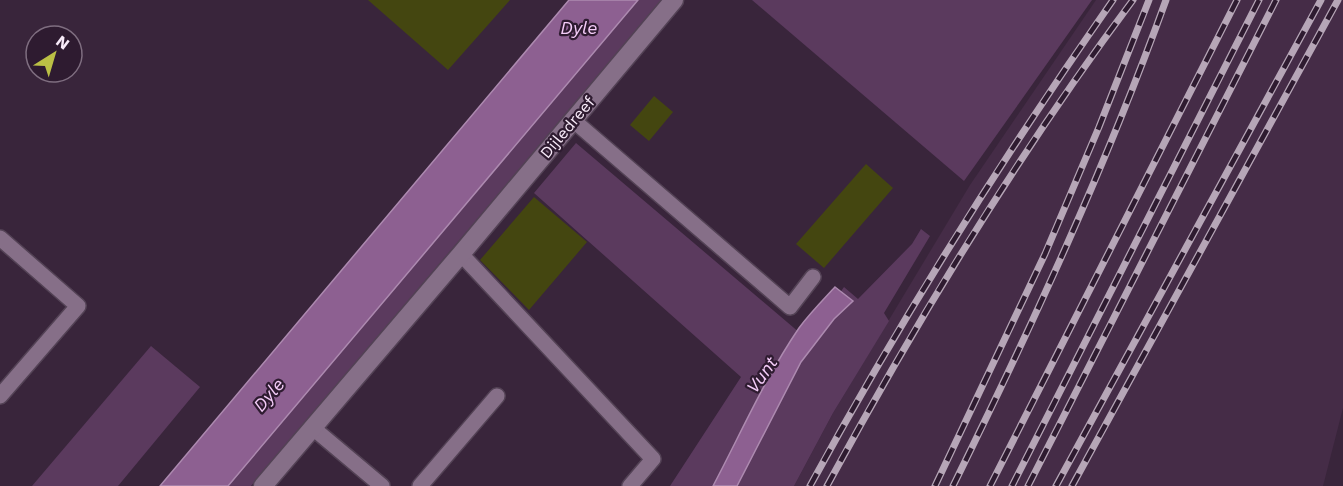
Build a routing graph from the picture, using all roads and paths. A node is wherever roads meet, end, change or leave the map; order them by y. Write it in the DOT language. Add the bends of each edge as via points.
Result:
graph roads {
  1 [pos="674,0"];
  2 [pos="573,120"];
  3 [pos="0,238"];
  4 [pos="461,254"];
  5 [pos="813,277"];
  6 [pos="0,396"];
  7 [pos="497,396"];
  8 [pos="313,428"];
  9 [pos="263,486"];
  10 [pos="382,486"];
  11 [pos="420,486"];
  12 [pos="630,486"];
  1 -- 2 [label="street, Dijledreef"];
  2 -- 4 [label="street, Dijledreef"];
  2 -- 5 [label="lane" via="790,307"];
  3 -- 6 [label="lane" via="78,306"];
  4 -- 8 [label="street, Dijledreef"];
  4 -- 12 [label="lane" via="653,459"];
  7 -- 11 [label="lane"];
  8 -- 9 [label="street, Dijledreef"];
  8 -- 10 [label="lane"];
}
